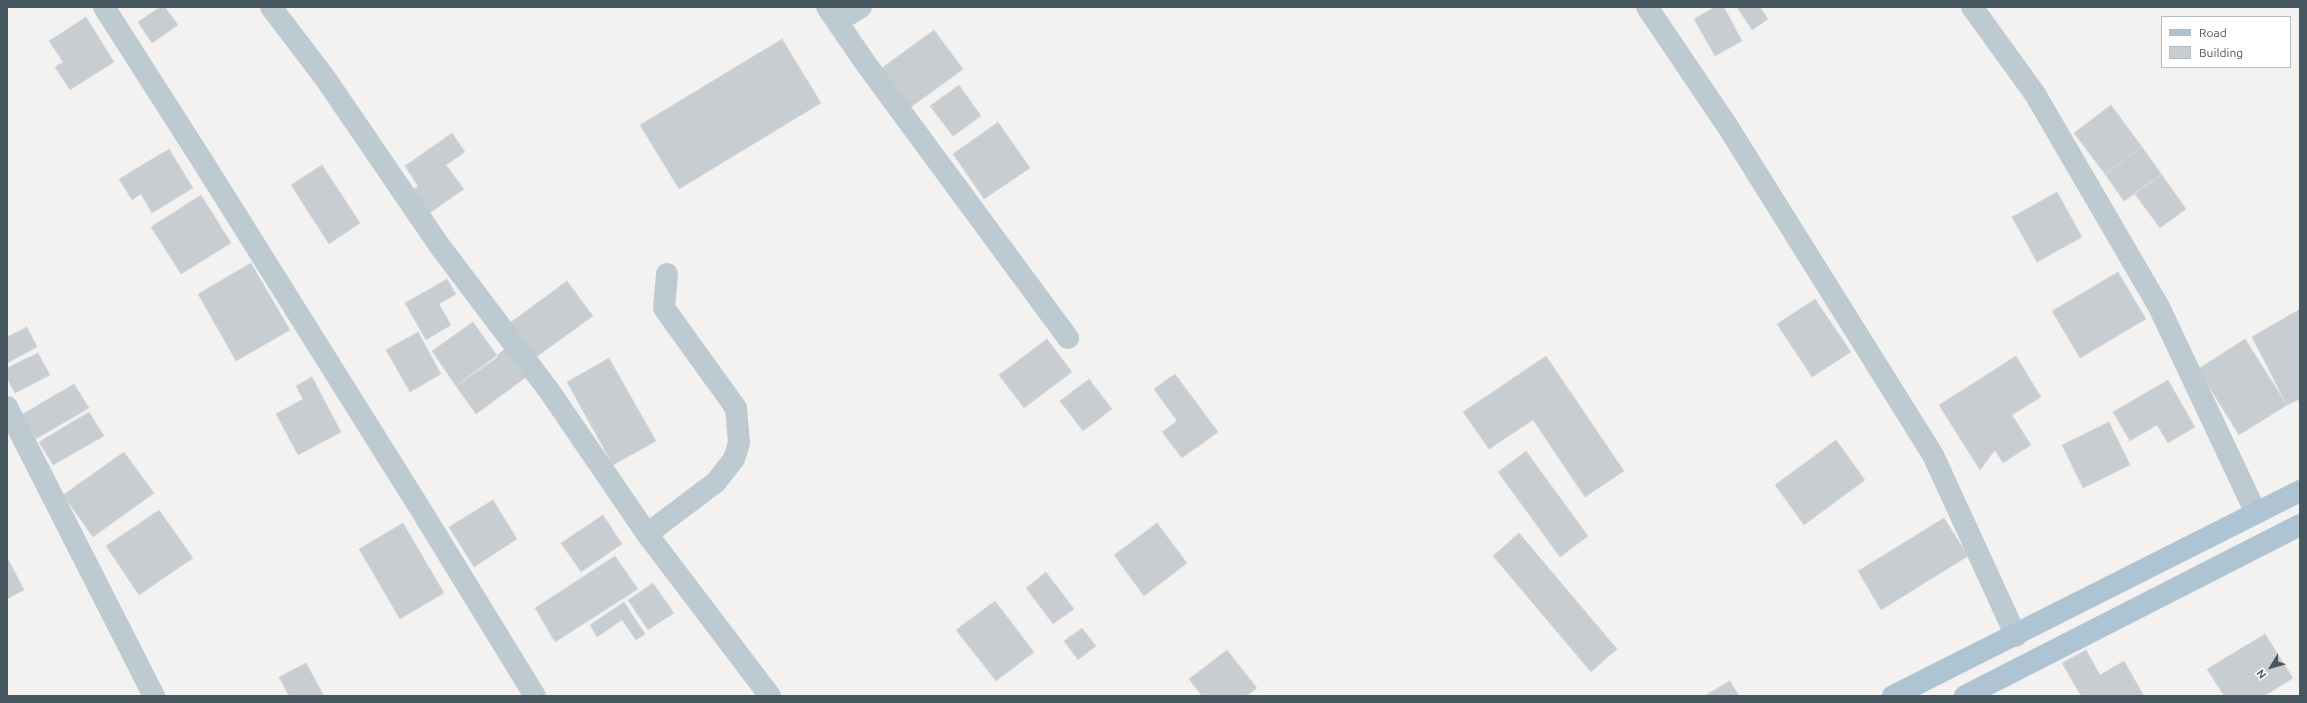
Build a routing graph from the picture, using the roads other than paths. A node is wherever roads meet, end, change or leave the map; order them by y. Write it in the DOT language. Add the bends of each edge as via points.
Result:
graph roads {
  1 [pos="104,7"];
  2 [pos="270,7"];
  3 [pos="861,7"];
  4 [pos="1647,7"];
  5 [pos="1972,7"];
  6 [pos="833,14"];
  7 [pos="667,274"];
  8 [pos="1068,338"];
  9 [pos="7,407"];
  10 [pos="2300,491"];
  11 [pos="2256,513"];
  12 [pos="2300,525"];
  13 [pos="647,534"];
  14 [pos="2016,636"];
  15 [pos="154,696"];
  16 [pos="535,696"];
  17 [pos="770,696"];
  18 [pos="1893,696"];
  19 [pos="1965,696"];
  1 -- 16 [label="street" via="422,510"];
  2 -- 13 [label="street" via="325,78 439,245 550,392"];
  3 -- 6 [label="street"];
  4 -- 14 [label="street" via="1728,127 1933,455"];
  5 -- 11 [label="street" via="2035,94 2159,307"];
  6 -- 8 [label="street" via="866,64"];
  7 -- 13 [label="street" via="664,308 736,408 739,444 734,459 716,482"];
  9 -- 15 [label="street"];
  10 -- 11 [label="main road"];
  11 -- 14 [label="main road"];
  12 -- 19 [label="main road"];
  13 -- 17 [label="street"];
  14 -- 18 [label="main road"];
}
